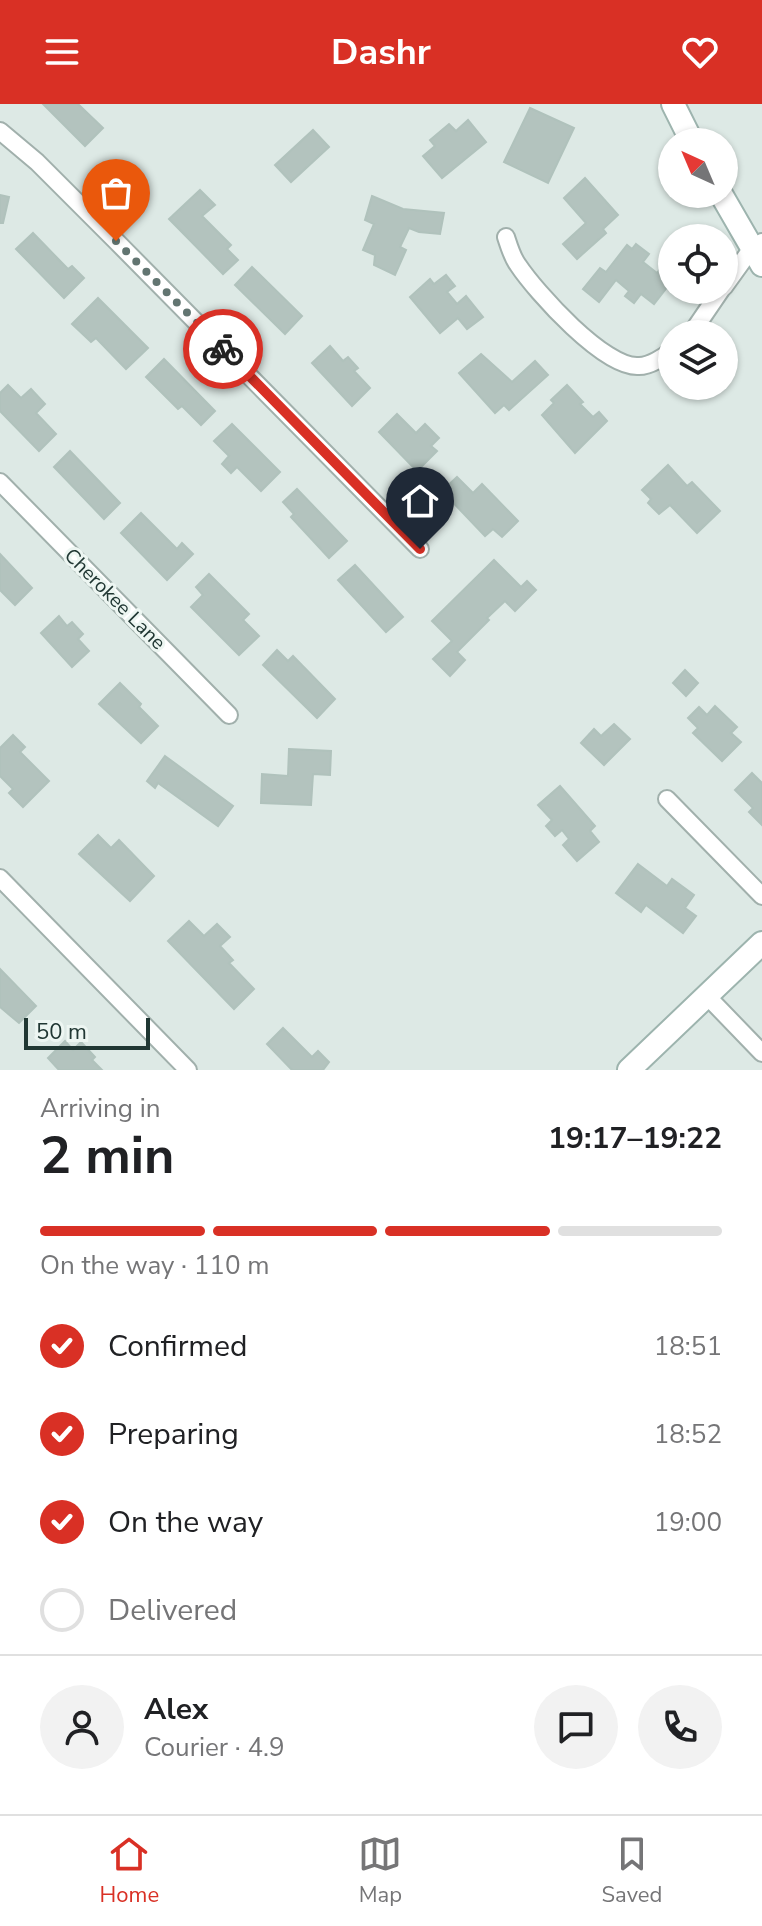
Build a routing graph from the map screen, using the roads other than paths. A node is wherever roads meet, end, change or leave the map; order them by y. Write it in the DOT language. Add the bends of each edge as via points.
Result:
graph roads {
  1 [pos="673,104"];
  2 [pos="685,128"];
  3 [pos="0,131"];
  4 [pos="730,208"];
  5 [pos="506,237"];
  6 [pos="759,252"];
  7 [pos="738,273"];
  8 [pos="658,360"];
  9 [pos="0,482"];
  10 [pos="420,549"];
  11 [pos="229,715"];
  12 [pos="667,799"];
  13 [pos="0,878"];
  14 [pos="762,896"];
  15 [pos="762,943"];
  16 [pos="707,996"];
  17 [pos="762,1053"];
  18 [pos="188,1070"];
  19 [pos="629,1070"];
  1 -- 2 [label="main road"];
  3 -- 10 [label="street" via="37,162"];
  4 -- 6 [label="main road"];
  5 -- 8 [label="street" via="516,263 571,326 616,360 639,367"];
  6 -- 7 [label="street"];
  9 -- 11 [label="street, Cherokee Lane"];
  12 -- 14 [label="street"];
  13 -- 18 [label="street"];
  15 -- 16 [label="main road"];
  16 -- 17 [label="street"];
  16 -- 19 [label="main road"];
}
